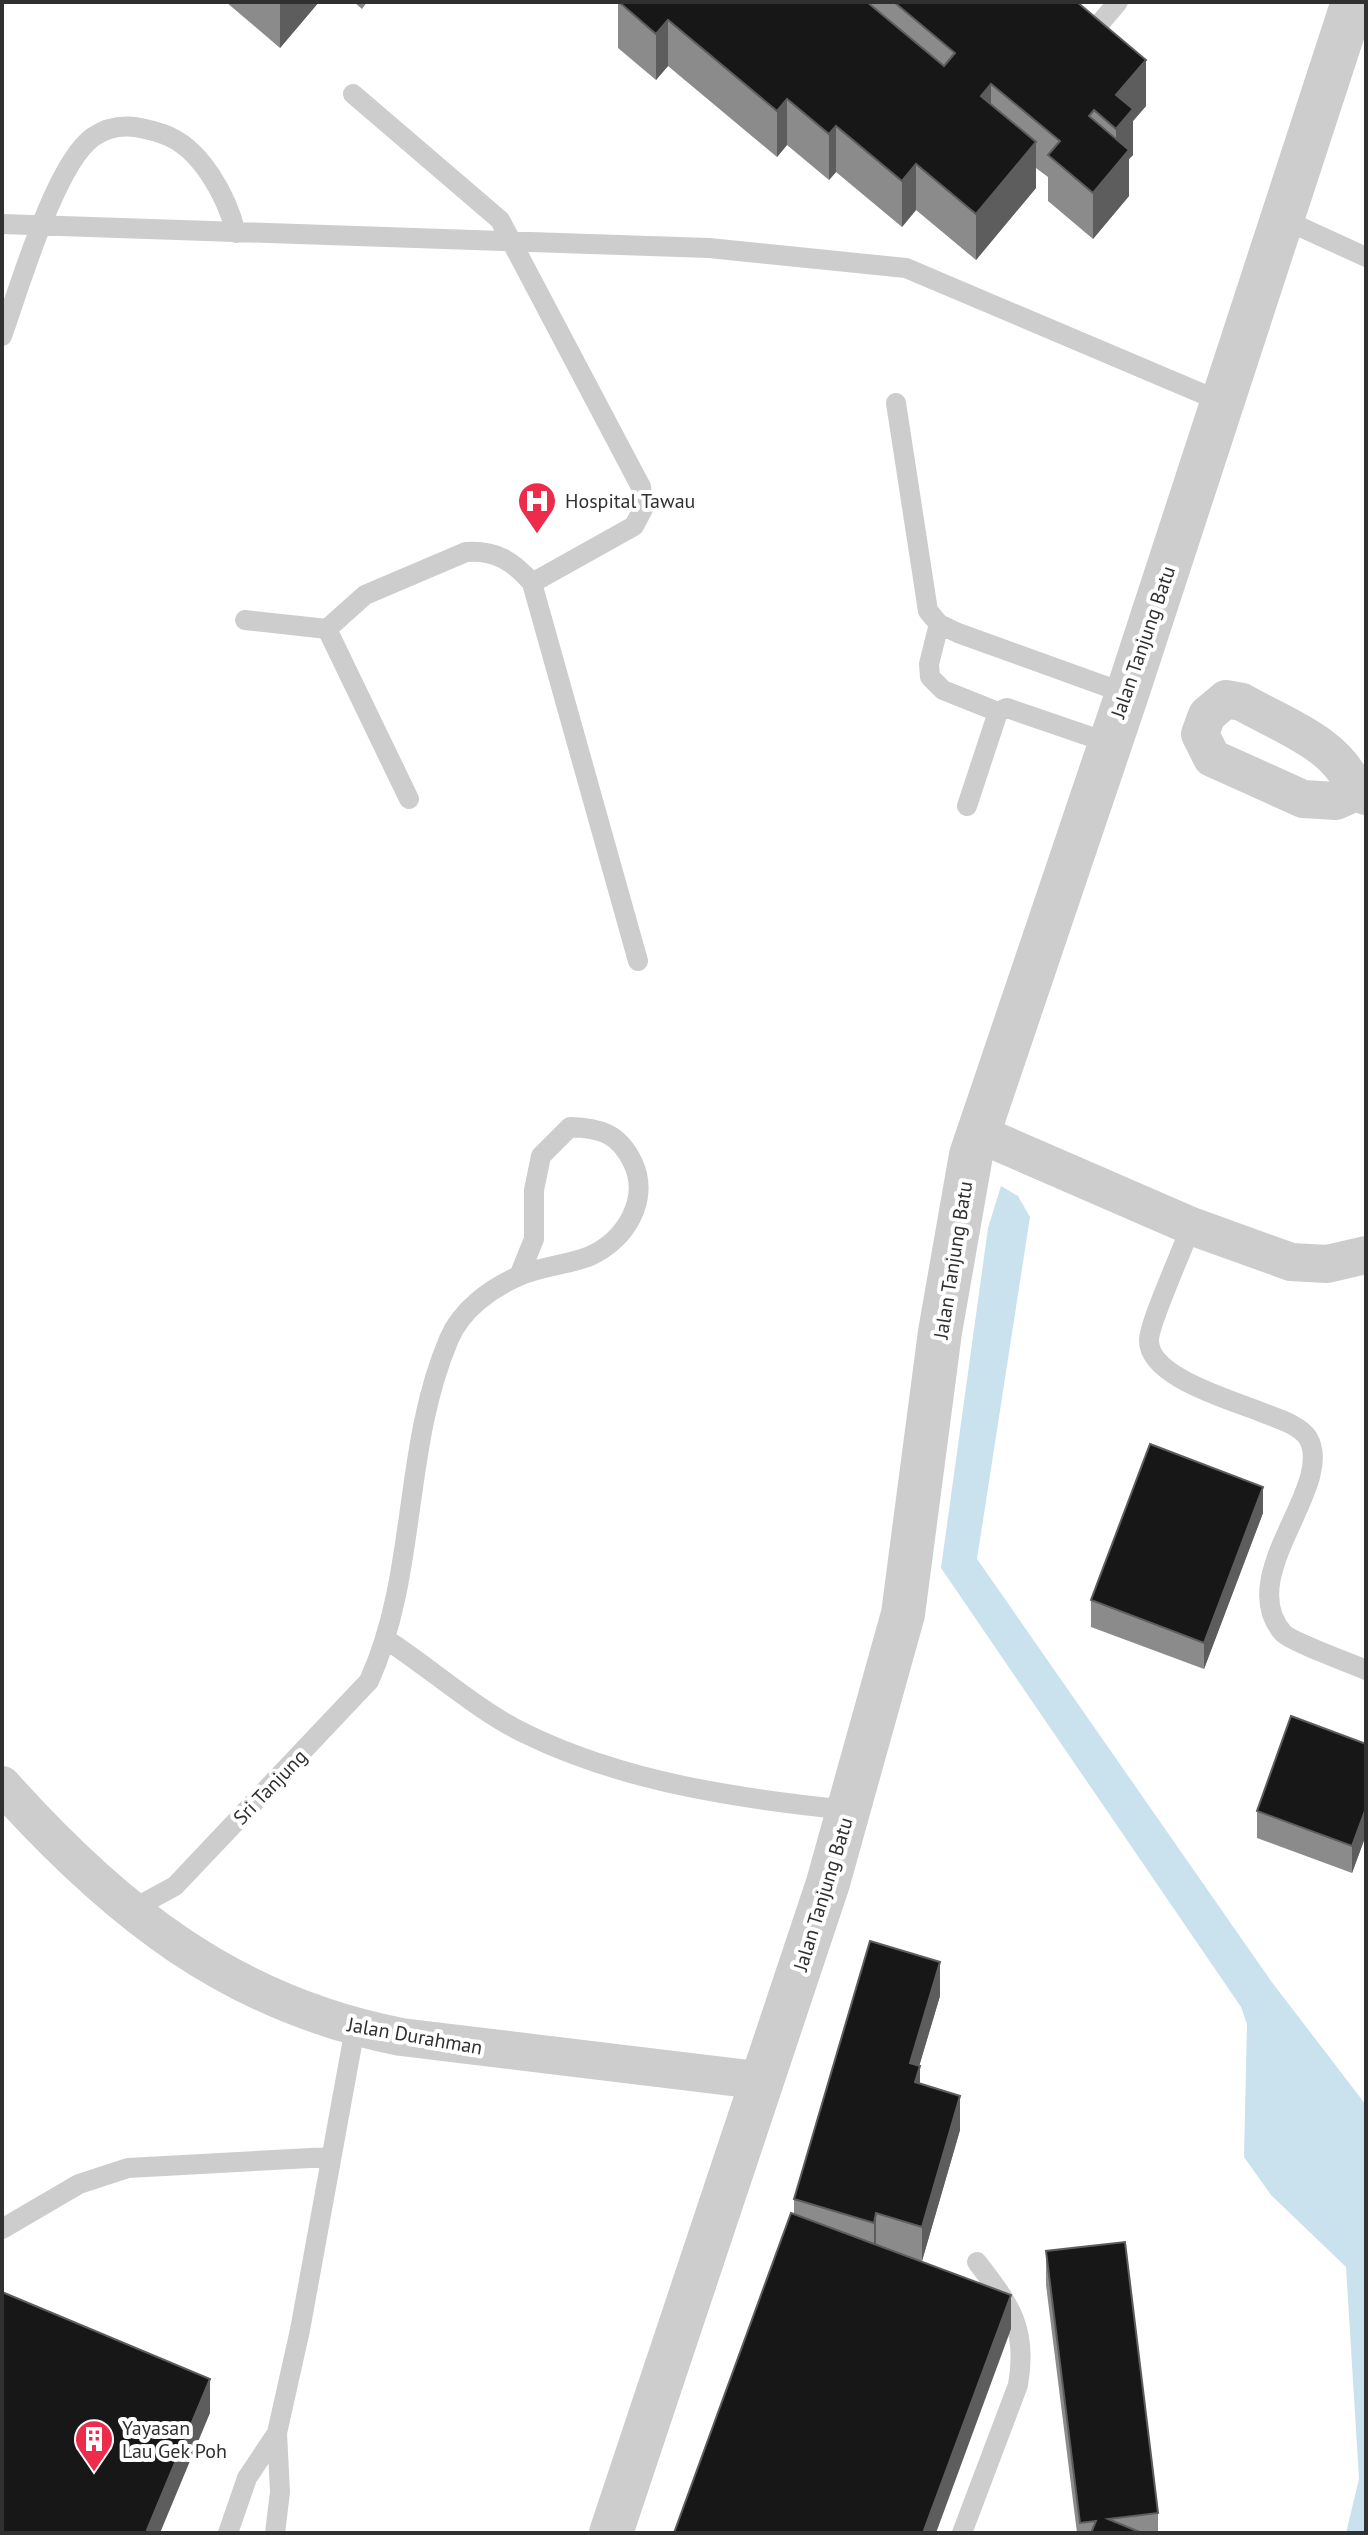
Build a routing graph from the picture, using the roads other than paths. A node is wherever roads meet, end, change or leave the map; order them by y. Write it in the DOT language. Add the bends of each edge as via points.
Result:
graph roads {
  1 [pos="1118,2"];
  2 [pos="1353,2"];
  3 [pos="1101,22"];
  4 [pos="353,94"];
  5 [pos="1283,219"];
  6 [pos="2,224"];
  7 [pos="236,233"];
  8 [pos="40,236"];
  9 [pos="512,242"];
  10 [pos="1366,257"];
  11 [pos="2,336"];
  12 [pos="1222,402"];
  13 [pos="896,403"];
  14 [pos="532,583"];
  15 [pos="245,620"];
  16 [pos="939,624"];
  17 [pos="327,629"];
  18 [pos="1127,694"];
  19 [pos="998,712"];
  20 [pos="1109,743"];
  21 [pos="409,799"];
  22 [pos="967,806"];
  23 [pos="638,961"];
  24 [pos="974,1144"];
  25 [pos="1191,1226"];
  26 [pos="1366,1255"];
  27 [pos="519,1276"];
  28 [pos="387,1640"];
  29 [pos="1366,1670"];
  30 [pos="2,1785"];
  31 [pos="849,1810"];
  32 [pos="129,1911"];
  33 [pos="355,2028"];
  34 [pos="764,2081"];
  35 [pos="329,2157"];
  36 [pos="2,2229"];
  37 [pos="977,2262"];
  38 [pos="277,2433"];
  39 [pos="228,2533"];
  40 [pos="275,2533"];
  41 [pos="611,2533"];
  42 [pos="962,2533"];
  1 -- 3 [label="lane"];
  2 -- 5 [label="street, Jalan Tanjung Batu"];
  4 -- 9 [label="lane" via="488,206"];
  5 -- 10 [label="lane"];
  5 -- 12 [label="street, Jalan Tanjung Batu"];
  6 -- 8 [label="lane"];
  7 -- 8 [label="lane"];
  7 -- 8 [label="lane" via="229,206 178,139 133,124 94,136 66,167"];
  7 -- 9 [label="lane"];
  8 -- 11 [label="lane"];
  9 -- 12 [label="lane" via="709,248 906,268"];
  9 -- 14 [label="lane" via="641,487 643,509 634,526"];
  12 -- 18 [label="street, Jalan Tanjung Batu"];
  13 -- 16 [label="lane" via="928,611"];
  14 -- 17 [label="lane" via="501,555 466,552 365,595"];
  14 -- 23 [label="lane"];
  15 -- 17 [label="lane"];
  16 -- 18 [label="lane"];
  16 -- 19 [label="lane" via="930,677 943,690"];
  17 -- 21 [label="lane"];
  18 -- 20 [label="street, Jalan Tanjung Batu"];
  19 -- 20 [label="lane" via="1007,708"];
  19 -- 22 [label="lane"];
  20 -- 24 [label="street, Jalan Tanjung Batu"];
  24 -- 25 [label="street"];
  24 -- 31 [label="street, Jalan Tanjung Batu" via="903,1614"];
  25 -- 26 [label="street" via="1291,1262 1327,1264"];
  25 -- 29 [label="lane" via="1149,1339 1155,1360 1175,1376 1291,1424 1308,1438 1314,1463 1270,1581 1269,1607 1284,1634"];
  27 -- 27 [label="lane, Sri Tanjung" via="534,1239 534,1190 541,1156 570,1127 600,1128 627,1149 642,1181 637,1207 622,1231 592,1255"];
  27 -- 28 [label="lane, Sri Tanjung" via="468,1307 449,1337 422,1419"];
  28 -- 31 [label="lane" via="520,1732 582,1759 656,1780"];
  28 -- 32 [label="lane, Sri Tanjung" via="369,1681 339,1715 175,1886"];
  30 -- 32 [label="street, Jalan Durahman"];
  31 -- 34 [label="street, Jalan Tanjung Batu"];
  32 -- 33 [label="street, Jalan Durahman" via="220,1973 278,2002"];
  33 -- 34 [label="street, Jalan Durahman"];
  33 -- 35 [label="lane"];
  34 -- 41 [label="street, Jalan Tanjung Batu"];
  35 -- 36 [label="lane" via="128,2168 79,2184"];
  35 -- 38 [label="lane"];
  37 -- 42 [label="lane" via="1017,2320 1022,2360 1018,2385"];
  38 -- 39 [label="lane" via="247,2478"];
  38 -- 40 [label="lane" via="280,2492"];
}
